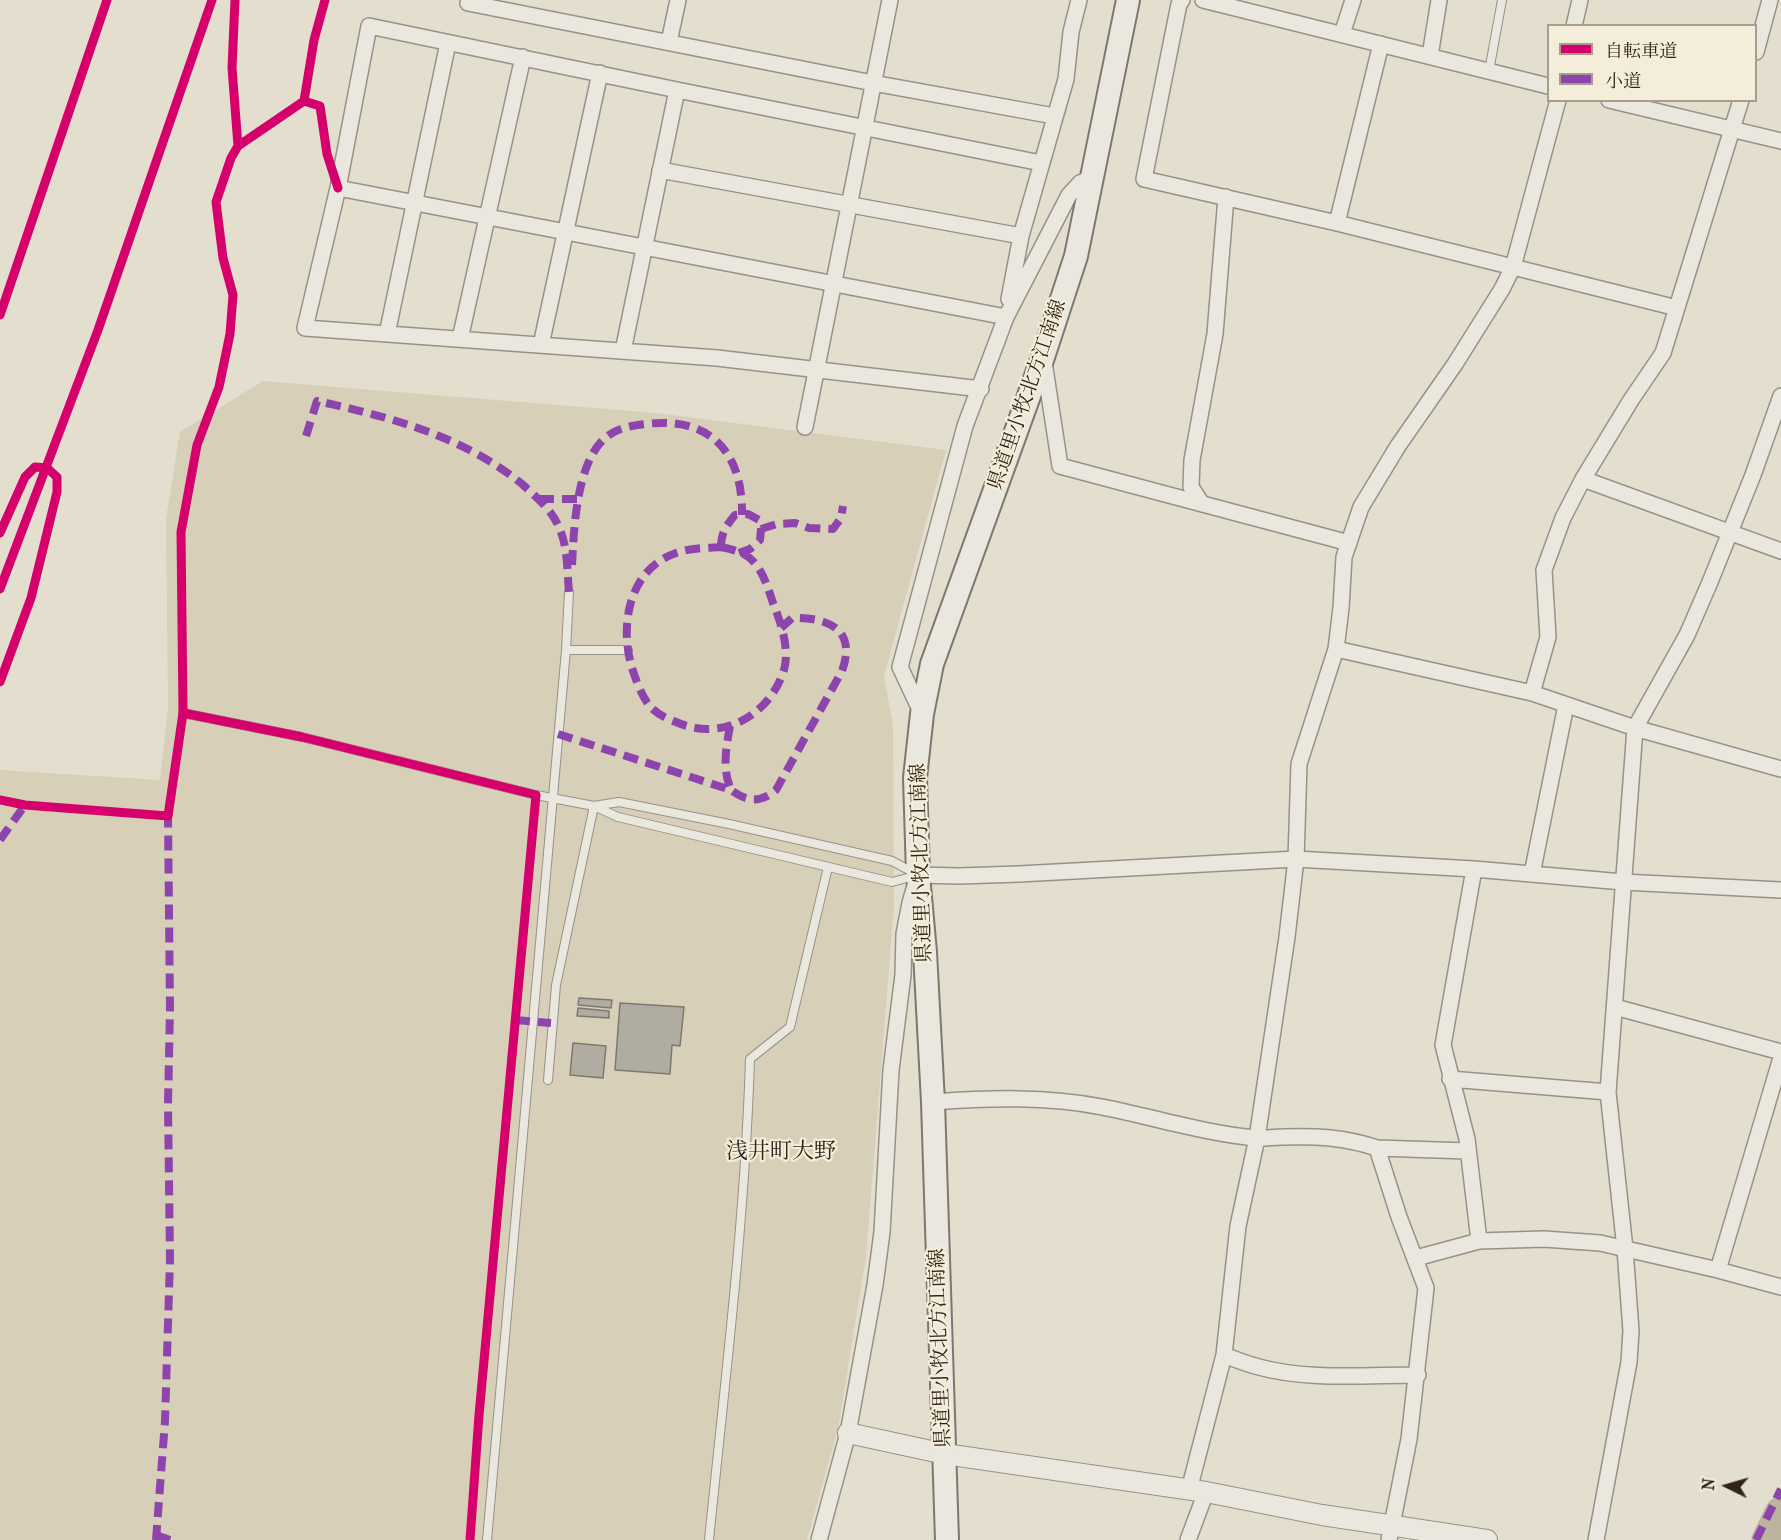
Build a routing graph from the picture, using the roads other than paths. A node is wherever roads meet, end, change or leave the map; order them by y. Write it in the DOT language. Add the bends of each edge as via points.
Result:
graph roads {
  1 [pos="469,0"];
  2 [pos="678,0"];
  3 [pos="890,0"];
  4 [pos="1079,0"];
  5 [pos="1128,0"];
  6 [pos="1182,0"];
  7 [pos="1203,0"];
  8 [pos="1353,0"];
  9 [pos="1439,0"];
  10 [pos="1502,0"];
  11 [pos="1580,0"];
  12 [pos="1770,0"];
  13 [pos="1258,7"];
  14 [pos="1574,24"];
  15 [pos="1342,34"];
  16 [pos="669,42"];
  17 [pos="448,43"];
  18 [pos="1381,44"];
  19 [pos="1757,45"];
  20 [pos="1430,56"];
  21 [pos="523,57"];
  22 [pos="1489,71"];
  23 [pos="600,73"];
  24 [pos="873,83"];
  25 [pos="1547,86"];
  26 [pos="677,90"];
  27 [pos="1557,102"];
  28 [pos="1617,102"];
  29 [pos="1740,102"];
  30 [pos="1054,116"];
  31 [pos="864,127"];
  32 [pos="1732,129"];
  33 [pos="1781,141"];
  34 [pos="1041,163"];
  35 [pos="660,170"];
  36 [pos="1094,177"];
  37 [pos="338,188"];
  38 [pos="1226,197"];
  39 [pos="414,203"];
  40 [pos="849,205"];
  41 [pos="488,217"];
  42 [pos="1337,223"];
  43 [pos="566,232"];
  44 [pos="1021,236"];
  45 [pos="644,247"];
  46 [pos="1513,267"];
  47 [pos="834,284"];
  48 [pos="1677,308"];
  49 [pos="1006,317"];
  50 [pos="387,334"];
  51 [pos="460,339"];
  52 [pos="541,345"];
  53 [pos="623,351"];
  54 [pos="1043,357"];
  55 [pos="816,370"];
  56 [pos="981,389"];
  57 [pos="1781,396"];
  58 [pos="805,426"];
  59 [pos="1583,479"];
  60 [pos="1202,504"];
  61 [pos="1730,532"];
  62 [pos="1349,543"];
  63 [pos="1781,551"];
  64 [pos="569,592"];
  65 [pos="1336,649"];
  66 [pos="566,650"];
  67 [pos="628,650"];
  68 [pos="1532,693"];
  69 [pos="1566,705"];
  70 [pos="183,713"];
  71 [pos="922,714"];
  72 [pos="1635,728"];
  73 [pos="1781,768"];
  74 [pos="551,798"];
  75 [pos="594,806"];
  76 [pos="1296,859"];
  77 [pos="828,867"];
  78 [pos="1474,869"];
  79 [pos="1532,874"];
  80 [pos="918,875"];
  81 [pos="1623,882"];
  82 [pos="1781,890"];
  83 [pos="1615,1007"];
  84 [pos="1781,1052"];
  85 [pos="1781,1058"];
  86 [pos="1450,1079"];
  87 [pos="548,1080"];
  88 [pos="1608,1092"];
  89 [pos="933,1102"];
  90 [pos="1257,1138"];
  91 [pos="1377,1148"];
  92 [pos="1468,1151"];
  93 [pos="1479,1241"];
  94 [pos="1625,1249"];
  95 [pos="1416,1258"];
  96 [pos="1718,1270"];
  97 [pos="1781,1287"];
  98 [pos="1224,1355"];
  99 [pos="1418,1375"];
  100 [pos="848,1433"];
  101 [pos="945,1454"];
  102 [pos="1198,1491"];
  103 [pos="1390,1532"];
  104 [pos="487,1540"];
  105 [pos="709,1540"];
  106 [pos="819,1540"];
  107 [pos="947,1540"];
  108 [pos="1188,1540"];
  109 [pos="1487,1540"];
  110 [pos="1596,1540"];
  1 -- 16 [label="street" via="468,3"];
  2 -- 16 [label="street"];
  3 -- 24 [label="street"];
  4 -- 30 [label="street" via="1066,79"];
  5 -- 36 [label="main road, 県道里小牧北方江南線"];
  6 -- 38 [label="street" via="1144,179"];
  7 -- 13 [label="street"];
  8 -- 15 [label="street"];
  9 -- 20 [label="street"];
  10 -- 22 [label="lane"];
  11 -- 14 [label="street"];
  12 -- 19 [label="street"];
  13 -- 15 [label="street"];
  15 -- 18 [label="street"];
  16 -- 24 [label="street"];
  17 -- 21 [label="street"];
  17 -- 37 [label="street" via="369,26"];
  17 -- 39 [label="street"];
  18 -- 20 [label="street"];
  18 -- 42 [label="street"];
  20 -- 22 [label="street"];
  21 -- 23 [label="street"];
  21 -- 41 [label="street"];
  22 -- 25 [label="street"];
  23 -- 26 [label="street"];
  23 -- 43 [label="street"];
  24 -- 30 [label="street"];
  24 -- 31 [label="street"];
  26 -- 31 [label="street"];
  26 -- 35 [label="street"];
  27 -- 46 [label="street"];
  28 -- 32 [label="street"];
  29 -- 32 [label="street"];
  30 -- 34 [label="street"];
  31 -- 34 [label="street"];
  31 -- 40 [label="street"];
  32 -- 33 [label="street"];
  32 -- 48 [label="street"];
  34 -- 44 [label="street"];
  35 -- 40 [label="street"];
  35 -- 45 [label="street"];
  36 -- 49 [label="street" via="1080,183 1070,195"];
  36 -- 54 [label="main road, 県道里小牧北方江南線" via="1076,255"];
  37 -- 39 [label="street"];
  37 -- 50 [label="street" via="304,328"];
  38 -- 42 [label="street"];
  38 -- 60 [label="street" via="1215,334 1192,460 1191,487"];
  39 -- 41 [label="street"];
  39 -- 50 [label="street"];
  40 -- 44 [label="street"];
  40 -- 47 [label="street"];
  41 -- 43 [label="street"];
  41 -- 51 [label="street"];
  42 -- 46 [label="street"];
  43 -- 45 [label="street"];
  43 -- 52 [label="street"];
  44 -- 49 [label="street"];
  45 -- 47 [label="street"];
  45 -- 53 [label="street"];
  46 -- 48 [label="street"];
  46 -- 62 [label="street" via="1361,507"];
  47 -- 49 [label="street"];
  47 -- 55 [label="street"];
  48 -- 59 [label="street" via="1663,353"];
  49 -- 56 [label="street"];
  50 -- 51 [label="street"];
  51 -- 52 [label="street"];
  52 -- 53 [label="street"];
  53 -- 55 [label="street"];
  54 -- 60 [label="street" via="1059,466"];
  54 -- 71 [label="main road, 県道里小牧北方江南線" via="932,664"];
  55 -- 56 [label="street"];
  55 -- 58 [label="street"];
  56 -- 71 [label="street" via="965,426 900,667"];
  57 -- 61 [label="street"];
  59 -- 61 [label="street"];
  59 -- 68 [label="street" via="1563,518 1544,570 1548,636"];
  60 -- 62 [label="street"];
  61 -- 63 [label="street"];
  61 -- 72 [label="street" via="1687,635"];
  62 -- 65 [label="street" via="1344,557"];
  64 -- 66 [label="lane"];
  65 -- 68 [label="street"];
  65 -- 76 [label="street" via="1299,764"];
  66 -- 67 [label="lane"];
  66 -- 74 [label="lane"];
  68 -- 69 [label="street"];
  69 -- 72 [label="street"];
  69 -- 79 [label="street"];
  70 -- 74 [label="lane" via="302,737"];
  71 -- 80 [label="main road, 県道里小牧北方江南線" via="915,778"];
  72 -- 73 [label="street"];
  72 -- 81 [label="street"];
  74 -- 75 [label="lane"];
  74 -- 104 [label="lane"];
  75 -- 77 [label="lane" via="618,816"];
  75 -- 80 [label="lane" via="619,802 729,824 892,861"];
  75 -- 87 [label="lane" via="556,985"];
  76 -- 78 [label="street"];
  76 -- 80 [label="street" via="1019,874"];
  76 -- 90 [label="street"];
  77 -- 80 [label="lane" via="892,882"];
  77 -- 105 [label="lane" via="790,1027 750,1059 734,1289"];
  78 -- 79 [label="street"];
  78 -- 86 [label="street" via="1443,1045"];
  79 -- 81 [label="street"];
  80 -- 89 [label="main road, 県道里小牧北方江南線"];
  80 -- 100 [label="street" via="904,934 882,1233"];
  81 -- 82 [label="street"];
  81 -- 83 [label="street"];
  83 -- 84 [label="street"];
  83 -- 88 [label="street"];
  85 -- 96 [label="street"];
  86 -- 88 [label="street"];
  86 -- 92 [label="street"];
  88 -- 94 [label="street"];
  89 -- 90 [label="street" via="979,1099 1101,1107"];
  89 -- 101 [label="main road, 県道里小牧北方江南線"];
  90 -- 91 [label="street" via="1319,1136 1352,1139"];
  90 -- 98 [label="street" via="1238,1226"];
  91 -- 92 [label="street"];
  91 -- 95 [label="street"];
  92 -- 93 [label="street"];
  93 -- 94 [label="street" via="1544,1239"];
  93 -- 95 [label="street"];
  94 -- 96 [label="street"];
  94 -- 110 [label="street" via="1631,1331 1629,1362"];
  95 -- 99 [label="street" via="1426,1288"];
  96 -- 97 [label="street"];
  98 -- 99 [label="street" via="1286,1372"];
  98 -- 102 [label="street"];
  99 -- 103 [label="street"];
  100 -- 101 [label="street"];
  100 -- 106 [label="street"];
  101 -- 102 [label="street"];
  101 -- 107 [label="main road, 県道里小牧北方江南線"];
  102 -- 103 [label="street"];
  102 -- 108 [label="street"];
  103 -- 109 [label="street"];
}
